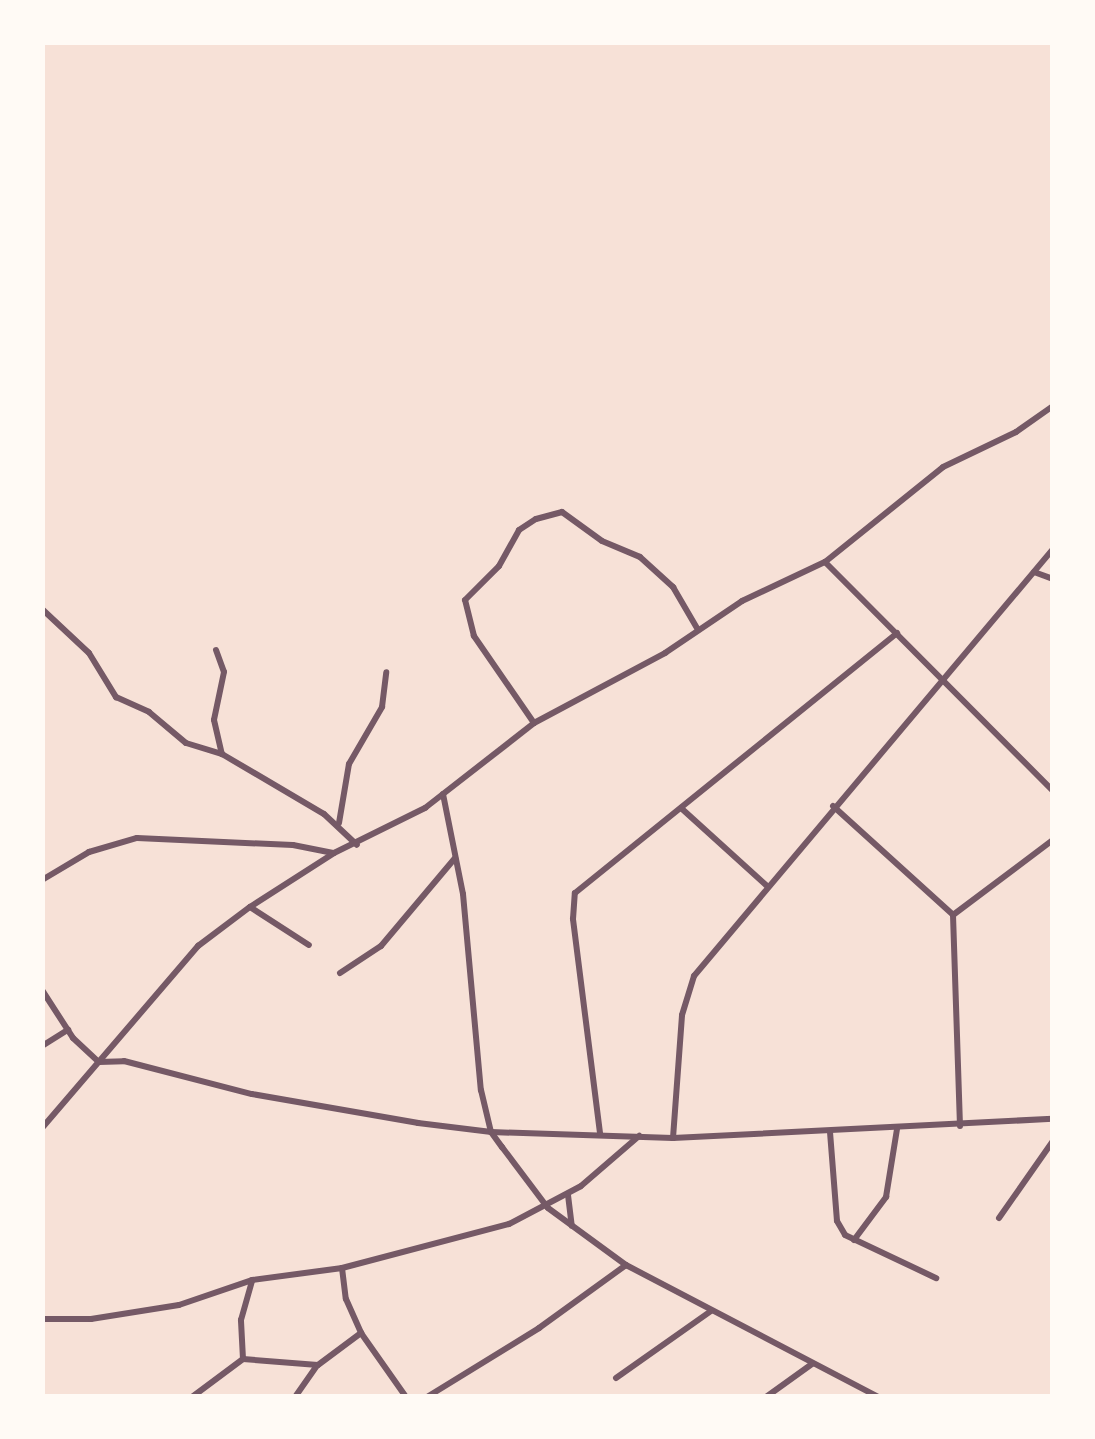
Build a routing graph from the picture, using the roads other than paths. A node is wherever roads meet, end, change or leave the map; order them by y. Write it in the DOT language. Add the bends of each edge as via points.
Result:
graph roads {
  1 [pos="1052,410"];
  2 [pos="1053,549"];
  3 [pos="825,562"];
  4 [pos="1033,572"];
  5 [pos="1053,579"];
  6 [pos="42,609"];
  7 [pos="697,628"];
  8 [pos="897,633"];
  9 [pos="216,650"];
  10 [pos="386,672"];
  11 [pos="941,680"];
  12 [pos="534,723"];
  13 [pos="222,754"];
  14 [pos="1053,791"];
  15 [pos="443,793"];
  16 [pos="833,806"];
  17 [pos="681,808"];
  18 [pos="338,823"];
  19 [pos="1053,840"];
  20 [pos="357,845"];
  21 [pos="334,853"];
  22 [pos="455,857"];
  23 [pos="42,880"];
  24 [pos="766,885"];
  25 [pos="250,907"];
  26 [pos="953,915"];
  27 [pos="309,945"];
  28 [pos="340,973"];
  29 [pos="42,990"];
  30 [pos="68,1030"];
  31 [pos="116,1042"];
  32 [pos="42,1046"];
  33 [pos="124,1061"];
  34 [pos="99,1062"];
  35 [pos="1053,1120"];
  36 [pos="960,1126"];
  37 [pos="42,1127"];
  38 [pos="897,1129"];
  39 [pos="491,1132"];
  40 [pos="830,1132"];
  41 [pos="600,1134"];
  42 [pos="639,1136"];
  43 [pos="673,1138"];
  44 [pos="1053,1141"];
  45 [pos="568,1195"];
  46 [pos="548,1208"];
  47 [pos="998,1218"];
  48 [pos="572,1226"];
  49 [pos="854,1240"];
  50 [pos="626,1265"];
  51 [pos="342,1268"];
  52 [pos="936,1277"];
  53 [pos="252,1280"];
  54 [pos="712,1310"];
  55 [pos="42,1319"];
  56 [pos="361,1334"];
  57 [pos="243,1359"];
  58 [pos="318,1364"];
  59 [pos="812,1364"];
  60 [pos="616,1378"];
  61 [pos="192,1397"];
  62 [pos="296,1397"];
  63 [pos="406,1397"];
  64 [pos="428,1397"];
  65 [pos="766,1397"];
  66 [pos="878,1397"];
  1 -- 3 [label="street" via="944,467"];
  2 -- 4 [label="street"];
  3 -- 7 [label="street"];
  3 -- 8 [label="street"];
  4 -- 5 [label="street"];
  4 -- 11 [label="street"];
  6 -- 13 [label="street" via="88,652 116,698 186,743"];
  7 -- 12 [label="street"];
  7 -- 12 [label="street" via="673,587 640,557 562,512 536,519 465,600 474,636"];
  8 -- 11 [label="street"];
  8 -- 17 [label="street"];
  9 -- 13 [label="street" via="224,672 214,720"];
  10 -- 18 [label="street" via="382,707 349,764"];
  11 -- 14 [label="street"];
  11 -- 16 [label="street"];
  12 -- 15 [label="street"];
  13 -- 18 [label="street"];
  15 -- 20 [label="street"];
  15 -- 22 [label="street"];
  16 -- 24 [label="street"];
  16 -- 26 [label="street"];
  17 -- 24 [label="street"];
  17 -- 41 [label="street" via="572,900"];
  18 -- 20 [label="street"];
  19 -- 26 [label="street"];
  20 -- 21 [label="street"];
  21 -- 23 [label="street" via="137,838 89,852"];
  21 -- 25 [label="street"];
  22 -- 28 [label="street" via="393,934"];
  22 -- 39 [label="street"];
  24 -- 43 [label="street" via="687,989"];
  25 -- 27 [label="street"];
  25 -- 31 [label="street" via="198,946"];
  26 -- 36 [label="street"];
  29 -- 30 [label="street"];
  30 -- 32 [label="street"];
  30 -- 34 [label="street"];
  31 -- 33 [label="street"];
  31 -- 34 [label="street"];
  33 -- 34 [label="street"];
  33 -- 39 [label="street" via="269,1098"];
  34 -- 37 [label="street"];
  35 -- 36 [label="street"];
  36 -- 38 [label="street"];
  38 -- 40 [label="street"];
  38 -- 49 [label="street" via="886,1198"];
  39 -- 41 [label="street"];
  39 -- 46 [label="street"];
  40 -- 43 [label="street"];
  40 -- 49 [label="street" via="837,1221"];
  41 -- 42 [label="street"];
  42 -- 43 [label="street"];
  42 -- 45 [label="street"];
  44 -- 47 [label="street"];
  45 -- 46 [label="street"];
  45 -- 48 [label="street"];
  46 -- 48 [label="street"];
  46 -- 51 [label="street"];
  48 -- 50 [label="street"];
  49 -- 52 [label="street"];
  50 -- 54 [label="street"];
  50 -- 64 [label="street"];
  51 -- 53 [label="street"];
  51 -- 56 [label="street"];
  53 -- 55 [label="street" via="179,1305"];
  53 -- 57 [label="street" via="241,1320"];
  54 -- 59 [label="street"];
  54 -- 60 [label="street"];
  56 -- 58 [label="street"];
  56 -- 63 [label="street"];
  57 -- 58 [label="street"];
  57 -- 61 [label="street"];
  58 -- 62 [label="street"];
  59 -- 65 [label="street"];
  59 -- 66 [label="street"];
}
